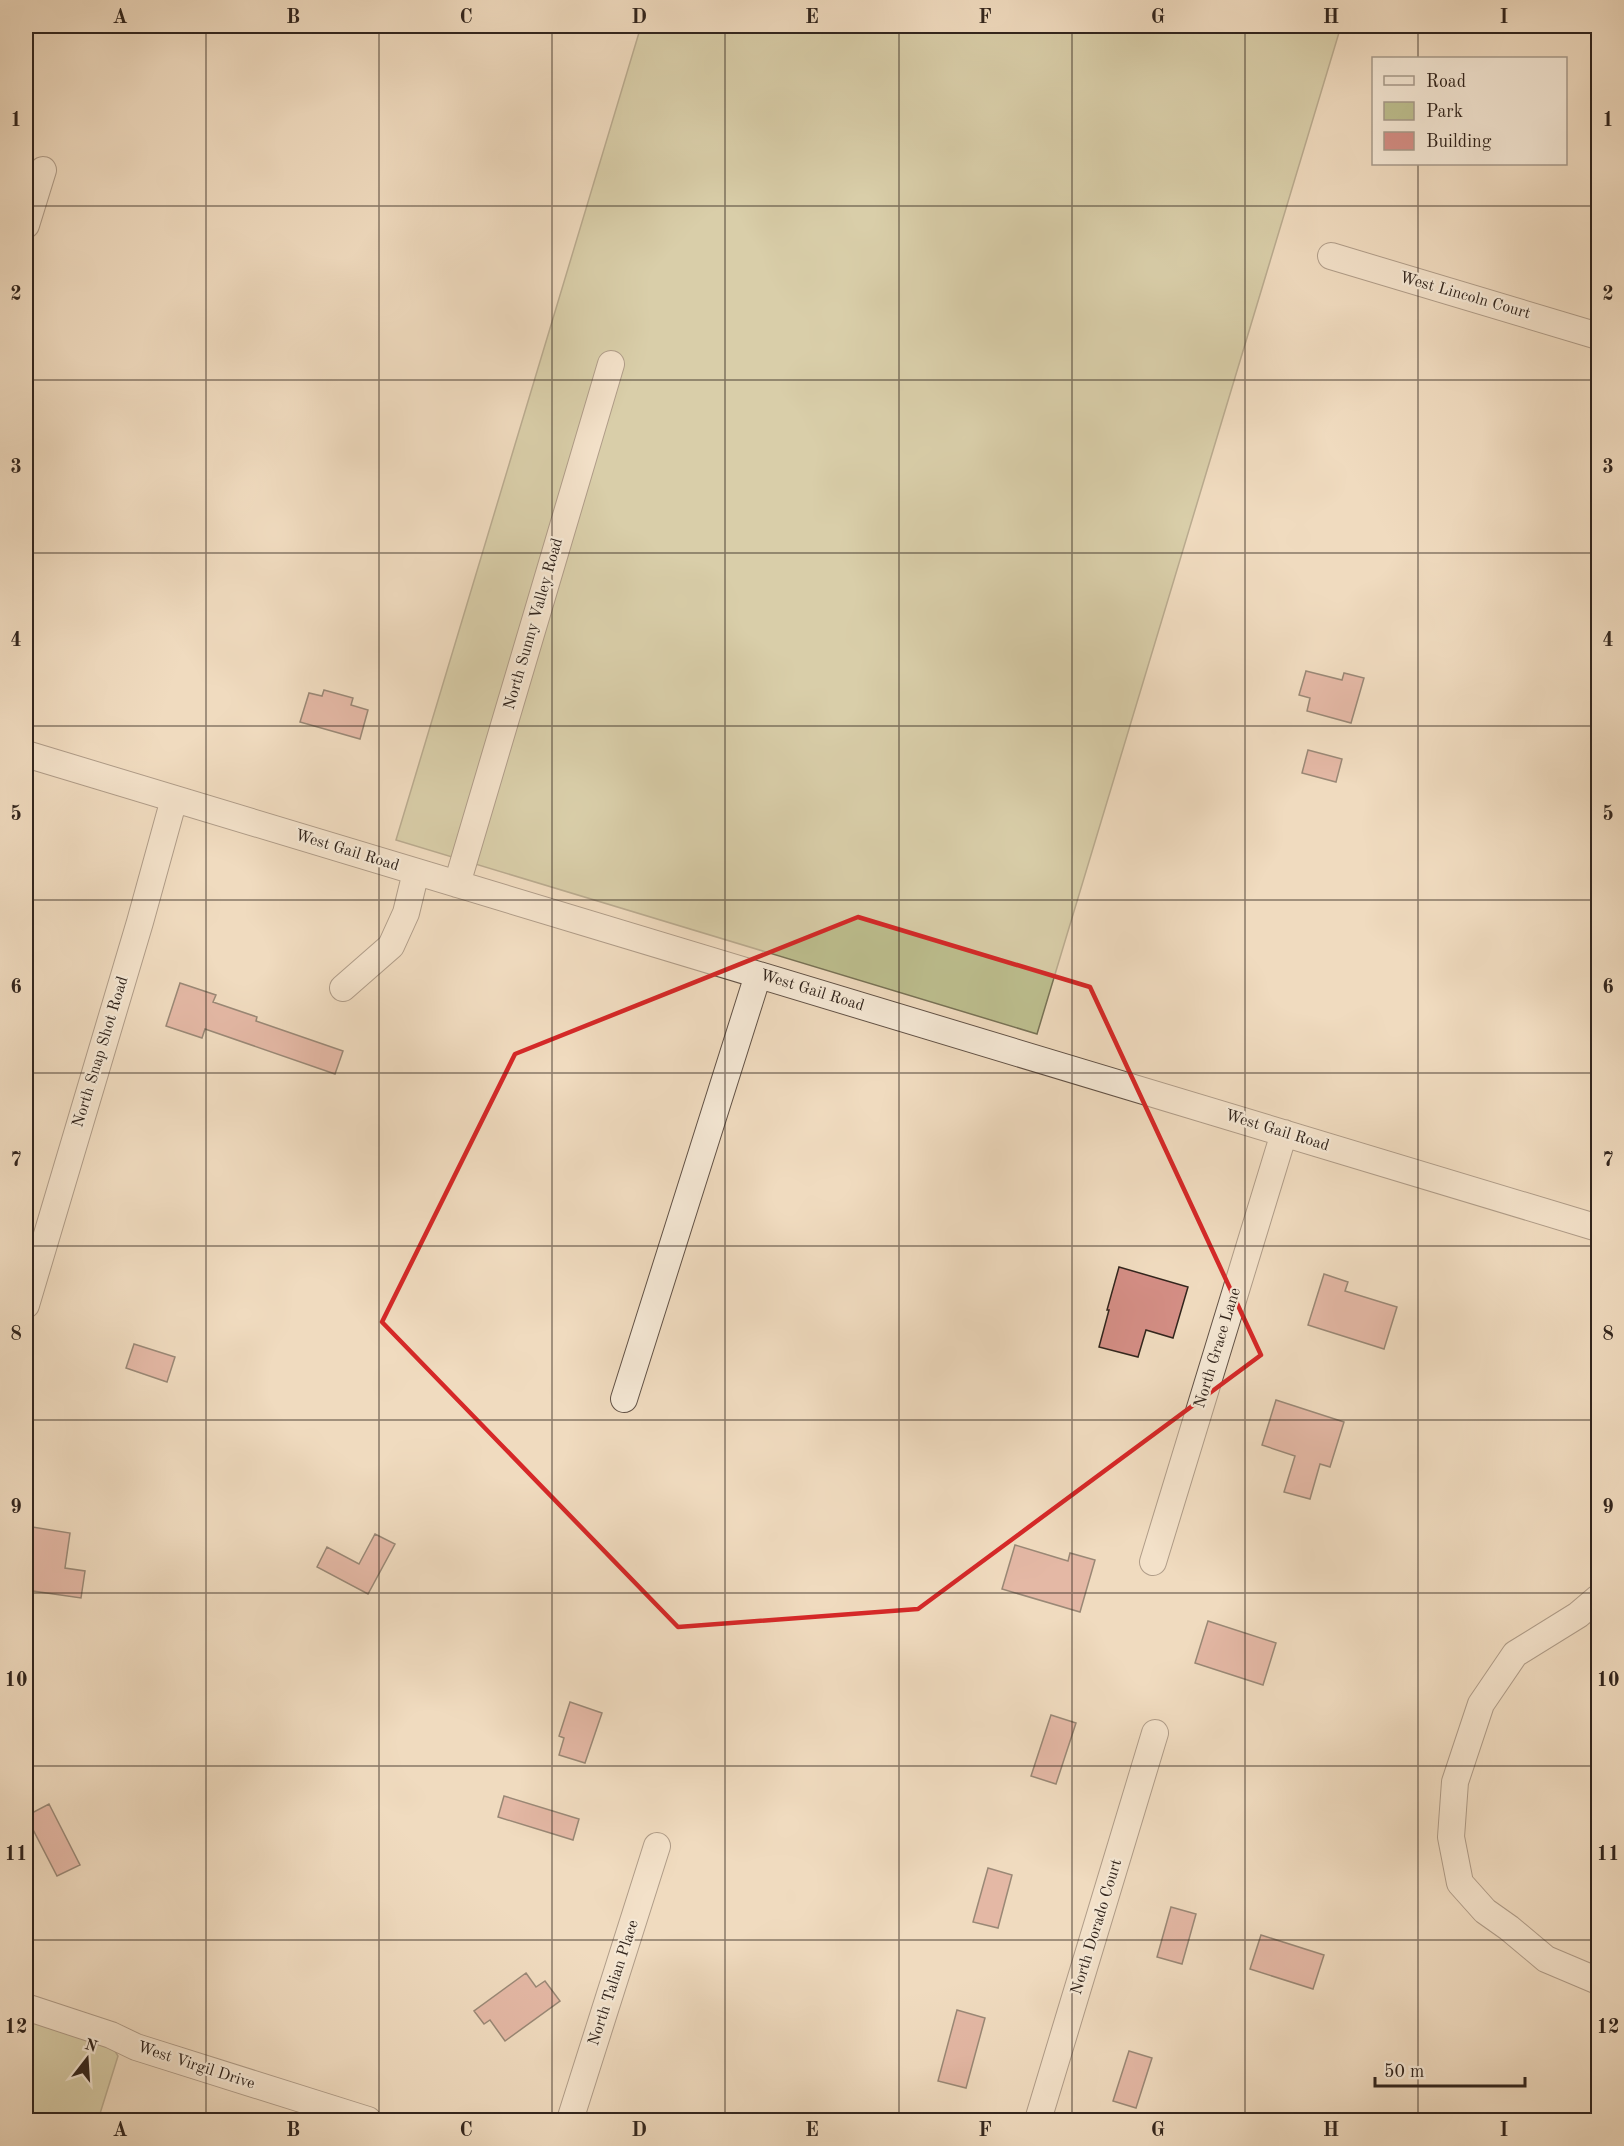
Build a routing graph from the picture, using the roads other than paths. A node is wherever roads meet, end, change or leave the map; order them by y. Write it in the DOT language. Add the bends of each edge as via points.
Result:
graph roads {
  1 [pos="43,170"];
  2 [pos="26,225"];
  3 [pos="1331,256"];
  4 [pos="1599,336"];
  5 [pos="611,364"];
  6 [pos="26,754"];
  7 [pos="174,799"];
  8 [pos="416,872"];
  9 [pos="458,884"];
  10 [pos="758,975"];
  11 [pos="343,988"];
  12 [pos="1284,1133"];
  13 [pos="1599,1228"];
  14 [pos="26,1305"];
  15 [pos="624,1399"];
  16 [pos="1153,1562"];
  17 [pos="1599,1598"];
  18 [pos="1155,1733"];
  19 [pos="657,1846"];
  20 [pos="1599,1981"];
  21 [pos="26,2007"];
  22 [pos="368,2121"];
  23 [pos="570,2121"];
  24 [pos="1038,2121"];
  1 -- 2 [label="street"];
  3 -- 4 [label="street, West Lincoln Court"];
  5 -- 9 [label="street, North Sunny Valley Road"];
  6 -- 7 [label="street, West Gail Road"];
  7 -- 8 [label="street, West Gail Road"];
  7 -- 14 [label="street, North Snap Shot Road"];
  8 -- 9 [label="street, West Gail Road"];
  8 -- 11 [label="street" via="406,913 391,946"];
  9 -- 10 [label="street, West Gail Road"];
  10 -- 12 [label="street, West Gail Road"];
  10 -- 15 [label="street"];
  12 -- 13 [label="street, West Gail Road"];
  12 -- 16 [label="street, North Grace Lane"];
  17 -- 20 [label="street" via="1515,1654 1481,1704 1455,1782 1451,1837 1460,1883 1485,1911 1546,1959"];
  18 -- 24 [label="street, North Dorado Court"];
  19 -- 23 [label="street, North Talian Place"];
  21 -- 22 [label="street, West Virgil Drive" via="147,2051"];
}
